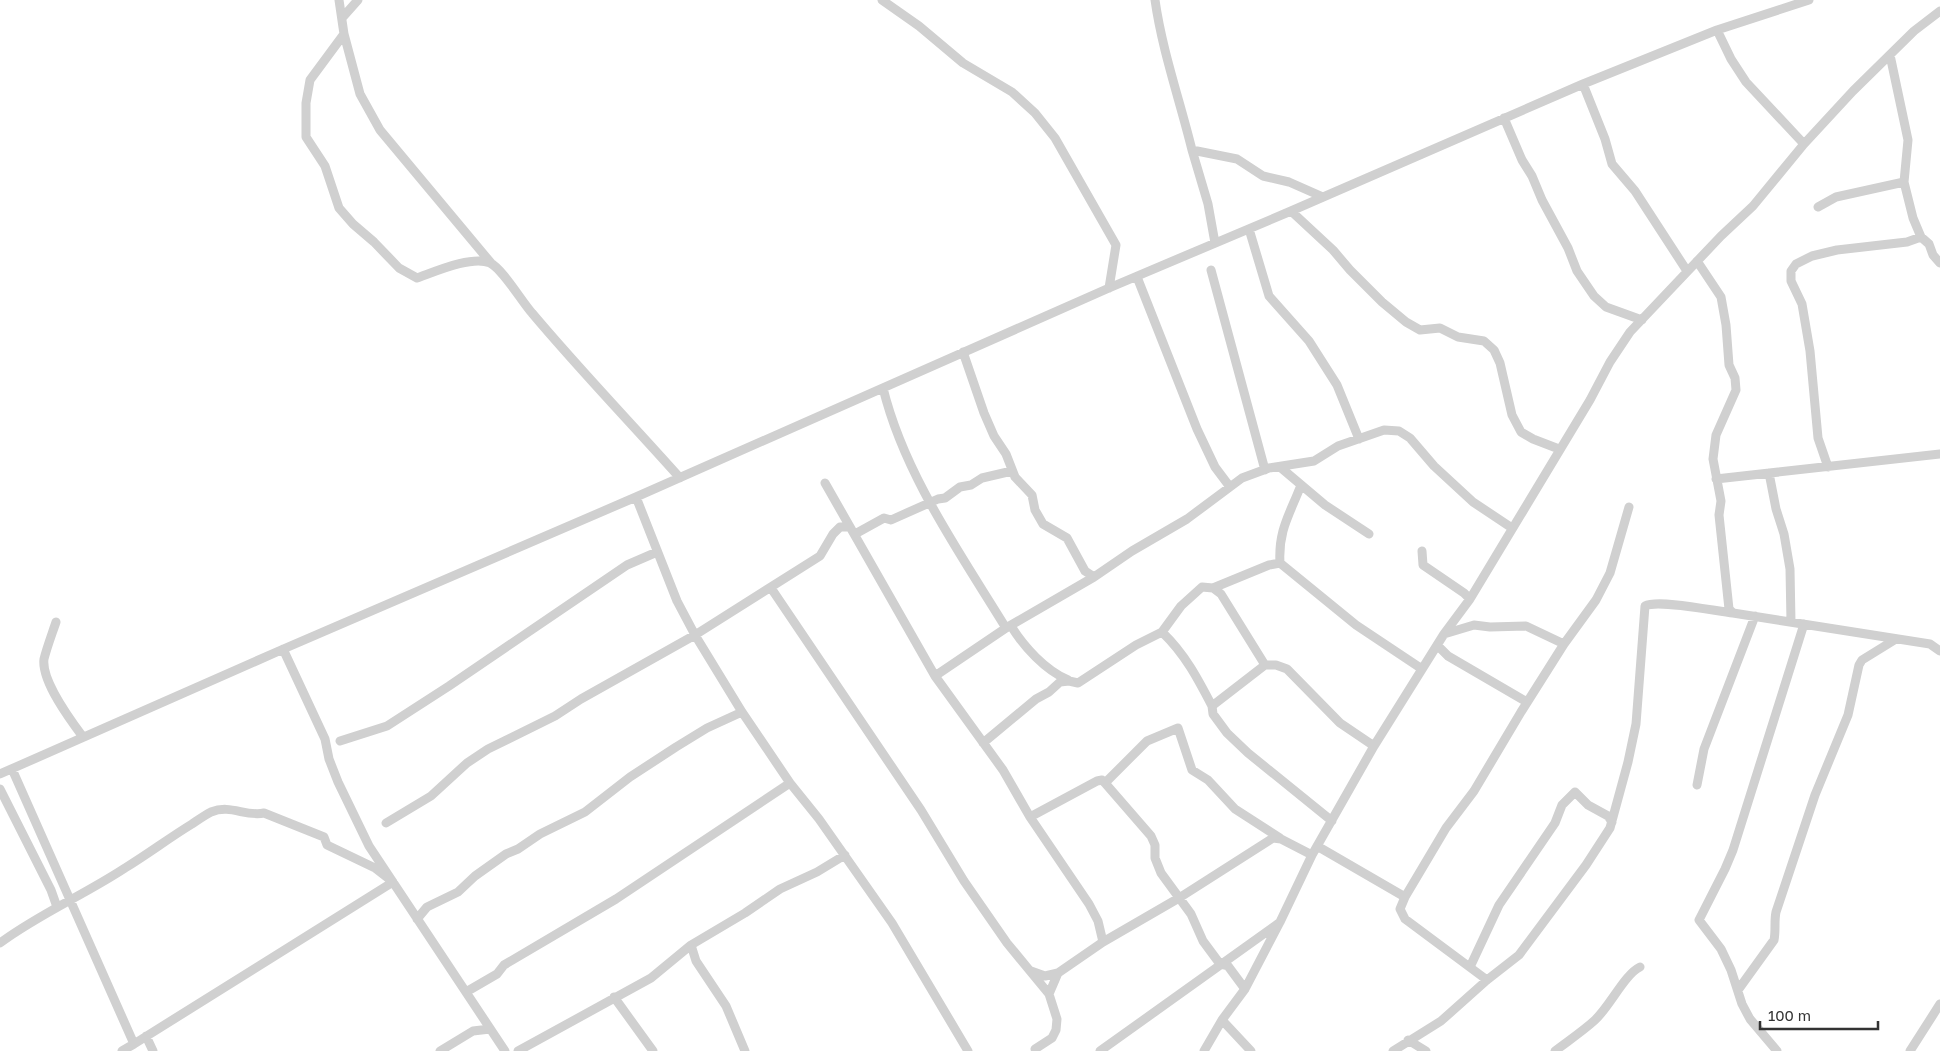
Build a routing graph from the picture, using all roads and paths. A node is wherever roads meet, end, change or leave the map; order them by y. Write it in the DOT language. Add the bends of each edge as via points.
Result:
graph roads {
  1 [pos="339,0"];
  2 [pos="358,0"];
  3 [pos="882,0"];
  4 [pos="1156,0"];
  5 [pos="1809,0"];
  6 [pos="1940,11"];
  7 [pos="342,18"];
  8 [pos="1717,30"];
  9 [pos="344,34"];
  10 [pos="1890,55"];
  11 [pos="1583,84"];
  12 [pos="1504,118"];
  13 [pos="1804,144"];
  14 [pos="1192,150"];
  15 [pos="1904,182"];
  16 [pos="1324,196"];
  17 [pos="1818,206"];
  18 [pos="1292,210"];
  19 [pos="1248,229"];
  20 [pos="1921,237"];
  21 [pos="1214,243"];
  22 [pos="1697,261"];
  23 [pos="491,263"];
  24 [pos="1940,263"];
  25 [pos="1211,270"];
  26 [pos="1687,272"];
  27 [pos="1136,277"];
  28 [pos="1109,288"];
  29 [pos="1642,320"];
  30 [pos="963,352"];
  31 [pos="883,388"];
  32 [pos="1359,439"];
  33 [pos="1559,449"];
  34 [pos="1940,454"];
  35 [pos="1828,467"];
  36 [pos="1280,468"];
  37 [pos="1012,470"];
  38 [pos="1265,470"];
  39 [pos="1769,473"];
  40 [pos="680,478"];
  41 [pos="1716,479"];
  42 [pos="825,483"];
  43 [pos="1300,485"];
  44 [pos="1230,487"];
  45 [pos="636,497"];
  46 [pos="931,502"];
  47 [pos="1629,507"];
  48 [pos="1512,528"];
  49 [pos="852,530"];
  50 [pos="1369,534"];
  51 [pos="1422,551"];
  52 [pos="657,552"];
  53 [pos="1280,563"];
  54 [pos="1094,577"];
  55 [pos="771,588"];
  56 [pos="1213,588"];
  57 [pos="1470,599"];
  58 [pos="1733,613"];
  59 [pos="1755,616"];
  60 [pos="56,622"];
  61 [pos="1791,622"];
  62 [pos="1804,624"];
  63 [pos="1008,627"];
  64 [pos="1162,632"];
  65 [pos="1444,634"];
  66 [pos="695,635"];
  67 [pos="1896,640"];
  68 [pos="1940,641"];
  69 [pos="1564,644"];
  70 [pos="1930,644"];
  71 [pos="1437,645"];
  72 [pos="283,650"];
  73 [pos="1940,651"];
  74 [pos="1265,664"];
  75 [pos="1422,669"];
  76 [pos="935,676"];
  77 [pos="1069,681"];
  78 [pos="1527,702"];
  79 [pos="1212,706"];
  80 [pos="742,712"];
  81 [pos="84,737"];
  82 [pos="340,741"];
  83 [pos="983,743"];
  84 [pos="1374,746"];
  85 [pos="12,769"];
  86 [pos="0,774"];
  87 [pos="790,782"];
  88 [pos="1105,783"];
  89 [pos="1697,785"];
  90 [pos="0,789"];
  91 [pos="1030,817"];
  92 [pos="1332,821"];
  93 [pos="386,822"];
  94 [pos="1612,822"];
  95 [pos="1281,838"];
  96 [pos="1318,846"];
  97 [pos="1312,855"];
  98 [pos="845,856"];
  99 [pos="393,882"];
  100 [pos="1405,896"];
  101 [pos="1179,898"];
  102 [pos="70,900"];
  103 [pos="57,907"];
  104 [pos="417,919"];
  105 [pos="1280,922"];
  106 [pos="0,942"];
  107 [pos="1104,942"];
  108 [pos="692,945"];
  109 [pos="1220,964"];
  110 [pos="1470,967"];
  111 [pos="1640,967"];
  112 [pos="1031,971"];
  113 [pos="1058,973"];
  114 [pos="1487,980"];
  115 [pos="1245,989"];
  116 [pos="1738,990"];
  117 [pos="466,992"];
  118 [pos="1049,994"];
  119 [pos="614,998"];
  120 [pos="1940,1004"];
  121 [pos="1222,1020"];
  122 [pos="490,1029"];
  123 [pos="146,1036"];
  124 [pos="1408,1040"];
  125 [pos="134,1044"];
  126 [pos="1034,1050"];
  127 [pos="122,1051"];
  128 [pos="153,1051"];
  129 [pos="440,1051"];
  130 [pos="505,1051"];
  131 [pos="518,1051"];
  132 [pos="653,1051"];
  133 [pos="744,1051"];
  134 [pos="968,1051"];
  135 [pos="1100,1051"];
  136 [pos="1204,1051"];
  137 [pos="1251,1051"];
  138 [pos="1393,1051"];
  139 [pos="1426,1051"];
  140 [pos="1554,1051"];
  141 [pos="1777,1051"];
  142 [pos="1910,1051"];
  1 -- 7 [label="street"];
  2 -- 7 [label="street"];
  3 -- 28 [label="street" via="963,62 1012,92 1055,138 1116,245"];
  4 -- 14 [label="street" via="1160,31"];
  5 -- 8 [label="street"];
  6 -- 10 [label="street"];
  7 -- 9 [label="street"];
  8 -- 11 [label="street"];
  8 -- 13 [label="street" via="1746,82"];
  9 -- 23 [label="street" via="360,94 380,130"];
  9 -- 23 [label="street" via="310,80 306,103 306,138 325,166 339,208 399,268 416,278 457,264"];
  10 -- 13 [label="street"];
  10 -- 15 [label="street" via="1908,140"];
  11 -- 12 [label="street"];
  11 -- 26 [label="street" via="1612,164 1635,191"];
  12 -- 16 [label="street"];
  12 -- 29 [label="street" via="1577,271 1594,296 1606,307"];
  13 -- 22 [label="street" via="1753,206"];
  14 -- 16 [label="street" via="1236,158 1263,176"];
  14 -- 21 [label="street" via="1208,204"];
  15 -- 17 [label="street" via="1836,197"];
  15 -- 20 [label="street"];
  16 -- 18 [label="street"];
  18 -- 19 [label="street"];
  18 -- 33 [label="street" via="1382,302 1406,322 1420,330 1440,328 1458,337 1484,341 1494,350 1500,363 1512,415 1521,432"];
  19 -- 21 [label="street"];
  19 -- 32 [label="street" via="1269,296 1309,340 1337,386"];
  20 -- 24 [label="street"];
  20 -- 35 [label="street" via="1907,242 1812,256 1796,264 1791,271 1791,281 1802,304 1818,438"];
  21 -- 27 [label="street"];
  22 -- 26 [label="street"];
  22 -- 41 [label="street" via="1721,297 1729,365 1736,390 1716,435"];
  23 -- 40 [label="street"];
  25 -- 38 [label="street"];
  26 -- 29 [label="street"];
  27 -- 28 [label="street"];
  27 -- 44 [label="street" via="1214,467"];
  28 -- 30 [label="street"];
  29 -- 33 [label="street" via="1610,362"];
  30 -- 31 [label="street"];
  30 -- 37 [label="street" via="984,413"];
  31 -- 40 [label="street"];
  31 -- 46 [label="street" via="902,444"];
  32 -- 36 [label="street" via="1338,446 1314,461"];
  32 -- 48 [label="street" via="1384,430 1399,431 1410,438 1434,466 1473,502"];
  33 -- 48 [label="street"];
  34 -- 35 [label="street"];
  35 -- 39 [label="street"];
  36 -- 38 [label="street"];
  36 -- 43 [label="street"];
  37 -- 46 [label="street" via="982,478"];
  37 -- 54 [label="street" via="1032,496 1043,524 1067,538 1085,571"];
  38 -- 44 [label="street" via="1242,478"];
  39 -- 41 [label="street"];
  39 -- 61 [label="street" via="1788,560"];
  40 -- 45 [label="street"];
  41 -- 58 [label="street" via="1721,501 1719,515 1725,588 1729,610"];
  42 -- 49 [label="street"];
  43 -- 50 [label="street"];
  43 -- 53 [label="street" via="1283,526"];
  44 -- 54 [label="street" via="1187,519"];
  45 -- 52 [label="street"];
  45 -- 72 [label="street"];
  46 -- 49 [label="street" via="891,520 884,518"];
  46 -- 63 [label="street"];
  47 -- 69 [label="street" via="1610,573 1596,600"];
  48 -- 57 [label="street"];
  49 -- 55 [label="street" via="840,527 832,534 820,556"];
  49 -- 76 [label="street"];
  51 -- 57 [label="street" via="1423,565"];
  52 -- 66 [label="street"];
  52 -- 82 [label="street" via="627,565 387,726"];
  53 -- 56 [label="street"];
  53 -- 75 [label="street" via="1356,625"];
  54 -- 63 [label="street"];
  55 -- 66 [label="street"];
  55 -- 112 [label="street" via="921,810 964,881 1007,943"];
  56 -- 64 [label="street" via="1202,588 1181,606"];
  56 -- 74 [label="street" via="1221,594"];
  57 -- 65 [label="street"];
  58 -- 59 [label="street"];
  58 -- 94 [label="street" via="1665,603 1645,606 1636,724"];
  59 -- 61 [label="street"];
  59 -- 89 [label="street" via="1704,750"];
  60 -- 81 [label="street" via="44,660 45,668 62,708"];
  61 -- 62 [label="street"];
  62 -- 67 [label="street"];
  62 -- 116 [label="street" via="1732,850 1700,917 1701,923 1721,948"];
  63 -- 76 [label="street"];
  63 -- 77 [label="street" via="1056,675"];
  64 -- 77 [label="street" via="1078,683"];
  64 -- 79 [label="street" via="1192,667"];
  65 -- 69 [label="street" via="1474,625 1526,626"];
  65 -- 71 [label="street"];
  66 -- 80 [label="street"];
  66 -- 93 [label="street" via="555,716 488,749 467,763 431,796"];
  67 -- 70 [label="street"];
  67 -- 116 [label="street" via="1859,665 1848,715 1815,795 1776,912 1774,940"];
  68 -- 70 [label="street"];
  69 -- 78 [label="street"];
  70 -- 73 [label="street"];
  71 -- 75 [label="street"];
  71 -- 78 [label="street" via="1448,656"];
  72 -- 81 [label="street"];
  72 -- 99 [label="street" via="326,739 338,782 369,846"];
  74 -- 79 [label="street"];
  74 -- 84 [label="street" via="1287,669 1340,723"];
  75 -- 84 [label="street"];
  76 -- 83 [label="street"];
  77 -- 83 [label="street" via="1060,682 1036,699"];
  78 -- 100 [label="street" via="1474,791 1446,828"];
  79 -- 92 [label="street" via="1212,714 1227,733"];
  80 -- 87 [label="street"];
  80 -- 104 [label="street" via="676,747 585,812 506,854 458,892 427,907"];
  81 -- 85 [label="street"];
  83 -- 91 [label="street"];
  84 -- 92 [label="street"];
  85 -- 86 [label="street"];
  85 -- 102 [label="street"];
  87 -- 98 [label="street"];
  87 -- 117 [label="street" via="616,899 504,965 497,974"];
  88 -- 91 [label="street" via="1097,781"];
  88 -- 95 [label="street" via="1147,741 1178,728 1192,770 1208,780 1235,809"];
  88 -- 101 [label="street" via="1151,836 1161,873"];
  90 -- 103 [label="street"];
  91 -- 107 [label="street" via="1089,904"];
  92 -- 96 [label="street"];
  94 -- 110 [label="street" via="1575,792 1562,805 1555,823 1499,905"];
  94 -- 114 [label="street" via="1586,865 1518,955"];
  95 -- 97 [label="street"];
  95 -- 101 [label="street" via="1264,842"];
  96 -- 97 [label="street"];
  96 -- 100 [label="street"];
  97 -- 105 [label="street"];
  98 -- 108 [label="street" via="780,890"];
  98 -- 134 [label="street" via="892,923"];
  99 -- 102 [label="street" via="375,868 327,845 324,837 315,833 264,813 256,815 225,808 210,813"];
  99 -- 104 [label="street"];
  99 -- 123 [label="street"];
  100 -- 110 [label="street" via="1400,909 1405,919"];
  101 -- 107 [label="street"];
  101 -- 109 [label="street"];
  102 -- 103 [label="street"];
  102 -- 125 [label="street"];
  103 -- 106 [label="street"];
  104 -- 117 [label="street"];
  105 -- 109 [label="street"];
  105 -- 115 [label="street"];
  107 -- 113 [label="street"];
  108 -- 119 [label="street" via="651,978"];
  108 -- 133 [label="street" via="696,961 726,1006"];
  109 -- 115 [label="street" via="1228,966"];
  109 -- 135 [label="street"];
  110 -- 114 [label="street"];
  111 -- 140 [label="street" via="1632,971 1596,1020"];
  112 -- 113 [label="street" via="1045,976"];
  112 -- 118 [label="street"];
  113 -- 118 [label="street"];
  114 -- 124 [label="street" via="1442,1021"];
  115 -- 121 [label="street"];
  116 -- 141 [label="street" via="1750,1019"];
  117 -- 122 [label="street"];
  118 -- 126 [label="street" via="1057,1019 1056,1030 1052,1038"];
  119 -- 131 [label="street"];
  119 -- 132 [label="street"];
  120 -- 142 [label="street"];
  121 -- 136 [label="street"];
  121 -- 137 [label="street"];
  122 -- 129 [label="street" via="472,1031"];
  122 -- 130 [label="street"];
  123 -- 125 [label="street"];
  123 -- 128 [label="street"];
  124 -- 138 [label="street"];
  124 -- 139 [label="street"];
  125 -- 127 [label="street"];
}
